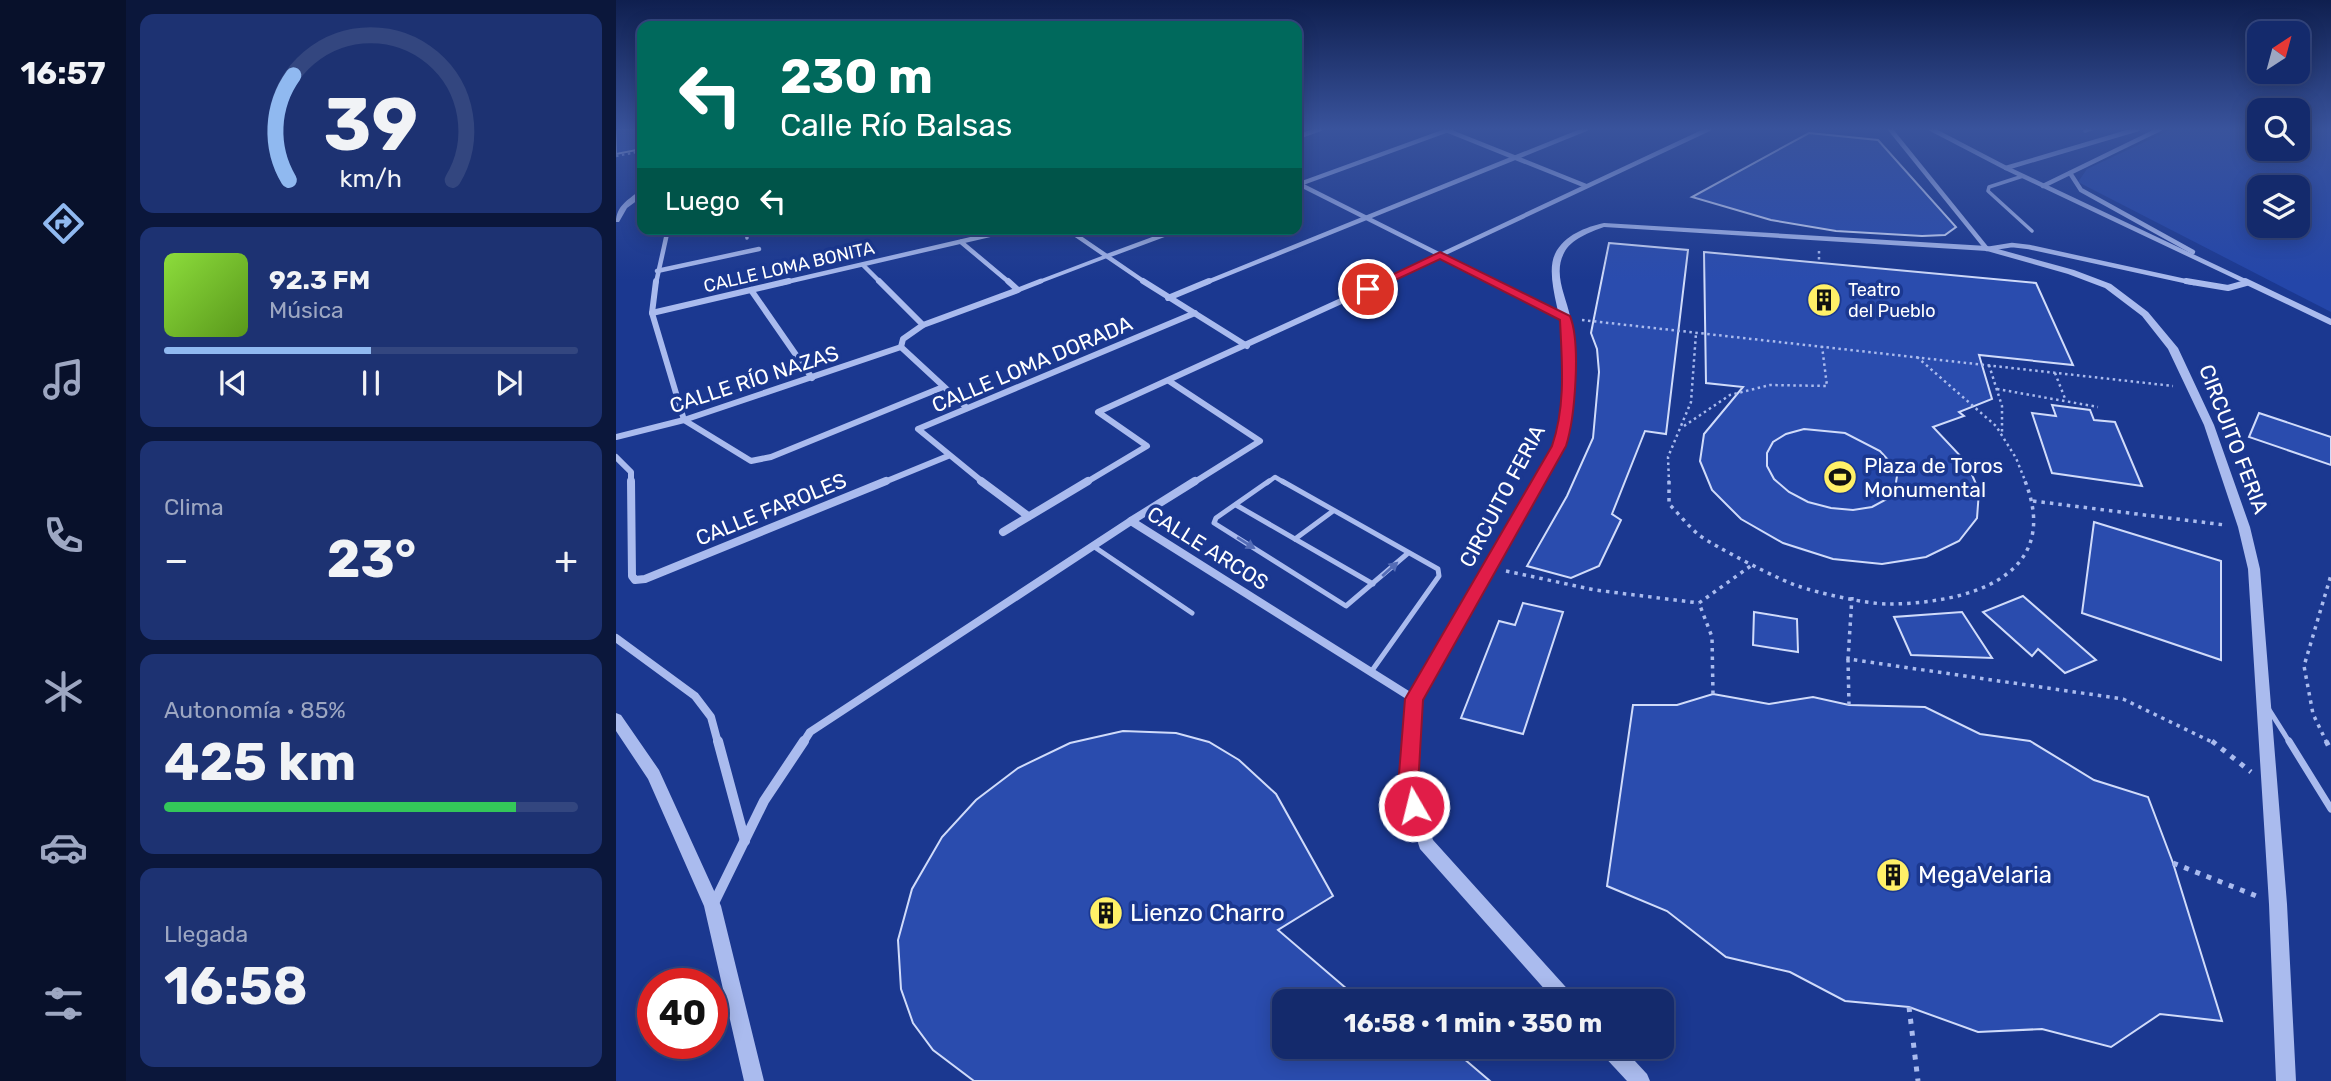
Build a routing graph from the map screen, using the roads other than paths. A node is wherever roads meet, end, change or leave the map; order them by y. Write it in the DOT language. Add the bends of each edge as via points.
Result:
graph roads {
  1 [pos="1461,179"];
  2 [pos="1569,179"];
  3 [pos="1600,179"];
  4 [pos="1931,179"];
  5 [pos="2012,179"];
  6 [pos="2030,179"];
  7 [pos="2057,179"];
  8 [pos="2074,179"];
  9 [pos="1302,186"];
  10 [pos="1586,186"];
  11 [pos="2043,186"];
  12 [pos="637,197"];
  13 [pos="1365,218"];
  14 [pos="616,220"];
  15 [pos="2032,231"];
  16 [pos="666,235"];
  17 [pos="747,235"];
  18 [pos="990,235"];
  19 [pos="1076,235"];
  20 [pos="1164,235"];
  21 [pos="747,238"];
  22 [pos="961,242"];
  23 [pos="759,249"];
  24 [pos="1987,249"];
  25 [pos="1440,255"];
  26 [pos="1107,256"];
  27 [pos="863,265"];
  28 [pos="657,271"];
  29 [pos="2230,274"];
  30 [pos="2246,283"];
  31 [pos="751,290"];
  32 [pos="1018,290"];
  33 [pos="1168,298"];
  34 [pos="652,313"];
  35 [pos="1195,313"];
  36 [pos="1566,318"];
  37 [pos="2331,322"];
  38 [pos="923,325"];
  39 [pos="1248,346"];
  40 [pos="901,347"];
  41 [pos="812,378"];
  42 [pos="1169,380"];
  43 [pos="943,387"];
  44 [pos="967,408"];
  45 [pos="684,420"];
  46 [pos="616,437"];
  47 [pos="948,456"];
  48 [pos="616,457"];
  49 [pos="1236,505"];
  50 [pos="1333,511"];
  51 [pos="1028,516"];
  52 [pos="1131,521"];
  53 [pos="1003,532"];
  54 [pos="1294,539"];
  55 [pos="1093,545"];
  56 [pos="1407,554"];
  57 [pos="1373,584"];
  58 [pos="1192,613"];
  59 [pos="616,638"];
  60 [pos="1371,672"];
  61 [pos="2262,696"];
  62 [pos="1414,699"];
  63 [pos="616,719"];
  64 [pos="2331,809"];
  65 [pos="745,841"];
  66 [pos="712,906"];
  67 [pos="1556,989"];
  68 [pos="1620,1059"];
  69 [pos="2287,1080"];
  70 [pos="754,1081"];
  71 [pos="1640,1081"];
  1 -- 13 [label="street"];
  2 -- 10 [label="street"];
  3 -- 10 [label="street"];
  4 -- 24 [label="street"];
  5 -- 15 [label="lane" via="1988,191"];
  6 -- 11 [label="street"];
  7 -- 11 [label="street"];
  8 -- 29 [label="street" via="2081,190"];
  9 -- 13 [label="street"];
  10 -- 25 [label="street"];
  11 -- 29 [label="street"];
  12 -- 14 [label="street"];
  13 -- 25 [label="street"];
  13 -- 33 [label="street"];
  16 -- 28 [label="street"];
  17 -- 21 [label="lane"];
  18 -- 22 [label="street, CALLE LOMA BONITA"];
  19 -- 26 [label="street"];
  20 -- 26 [label="street"];
  22 -- 27 [label="street, CALLE LOMA BONITA"];
  22 -- 32 [label="street"];
  23 -- 28 [label="street"];
  24 -- 30 [label="street" via="2029,247 2212,287"];
  24 -- 36 [label="street, CIRCUITO FERIA" via="1604,225 1580,234 1559,254 1555,287"];
  24 -- 61 [label="street, CIRCUITO FERIA" via="2090,278 2145,314 2173,348 2209,425 2244,527 2254,569"];
  25 -- 36 [label="street"];
  25 -- 39 [label="street"];
  26 -- 32 [label="street"];
  26 -- 33 [label="street"];
  27 -- 31 [label="street, CALLE LOMA BONITA"];
  27 -- 38 [label="street"];
  28 -- 34 [label="street"];
  29 -- 30 [label="street"];
  30 -- 37 [label="street"];
  31 -- 34 [label="street, CALLE LOMA BONITA"];
  31 -- 41 [label="street"];
  32 -- 38 [label="street"];
  33 -- 35 [label="street"];
  34 -- 45 [label="street"];
  35 -- 39 [label="street"];
  35 -- 44 [label="street, CALLE LOMA DORADA"];
  36 -- 62 [label="street, CIRCUITO FERIA" via="1569,386 1566,426 1559,446"];
  38 -- 40 [label="street" via="903,339"];
  39 -- 42 [label="street"];
  40 -- 41 [label="street, CALLE RÍO NAZAS"];
  40 -- 43 [label="street"];
  41 -- 45 [label="street, CALLE RÍO NAZAS"];
  42 -- 51 [label="street" via="1098,412 1147,446"];
  42 -- 52 [label="street, CALLE ARCOS" via="1260,441"];
  43 -- 44 [label="street"];
  43 -- 45 [label="street" via="751,461"];
  44 -- 47 [label="street, CALLE LOMA DORADA" via="918,429"];
  45 -- 46 [label="street, CALLE RÍO NAZAS"];
  47 -- 48 [label="street, CALLE FAROLES" via="635,580 631,472"];
  47 -- 51 [label="street"];
  49 -- 50 [label="lane" via="1275,478"];
  49 -- 54 [label="lane"];
  49 -- 57 [label="lane, one-way" via="1214,523 1346,606"];
  50 -- 54 [label="lane"];
  50 -- 56 [label="lane"];
  51 -- 53 [label="street"];
  52 -- 55 [label="street"];
  52 -- 60 [label="street, CALLE ARCOS"];
  54 -- 57 [label="lane"];
  55 -- 58 [label="lane"];
  55 -- 65 [label="street" via="810,732 764,801"];
  57 -- 56 [label="lane, one-way"];
  56 -- 60 [label="lane" via="1438,569 1439,576"];
  59 -- 65 [label="street" via="695,695 711,717"];
  60 -- 62 [label="street, CALLE ARCOS"];
  61 -- 64 [label="lane"];
  61 -- 69 [label="street, CIRCUITO FERIA"];
  62 -- 67 [label="street, CIRCUITO FERIA" via="1408,787 1426,844"];
  63 -- 66 [label="street" via="654,775"];
  65 -- 66 [label="street"];
  66 -- 70 [label="street"];
  68 -- 71 [label="street"];
}
